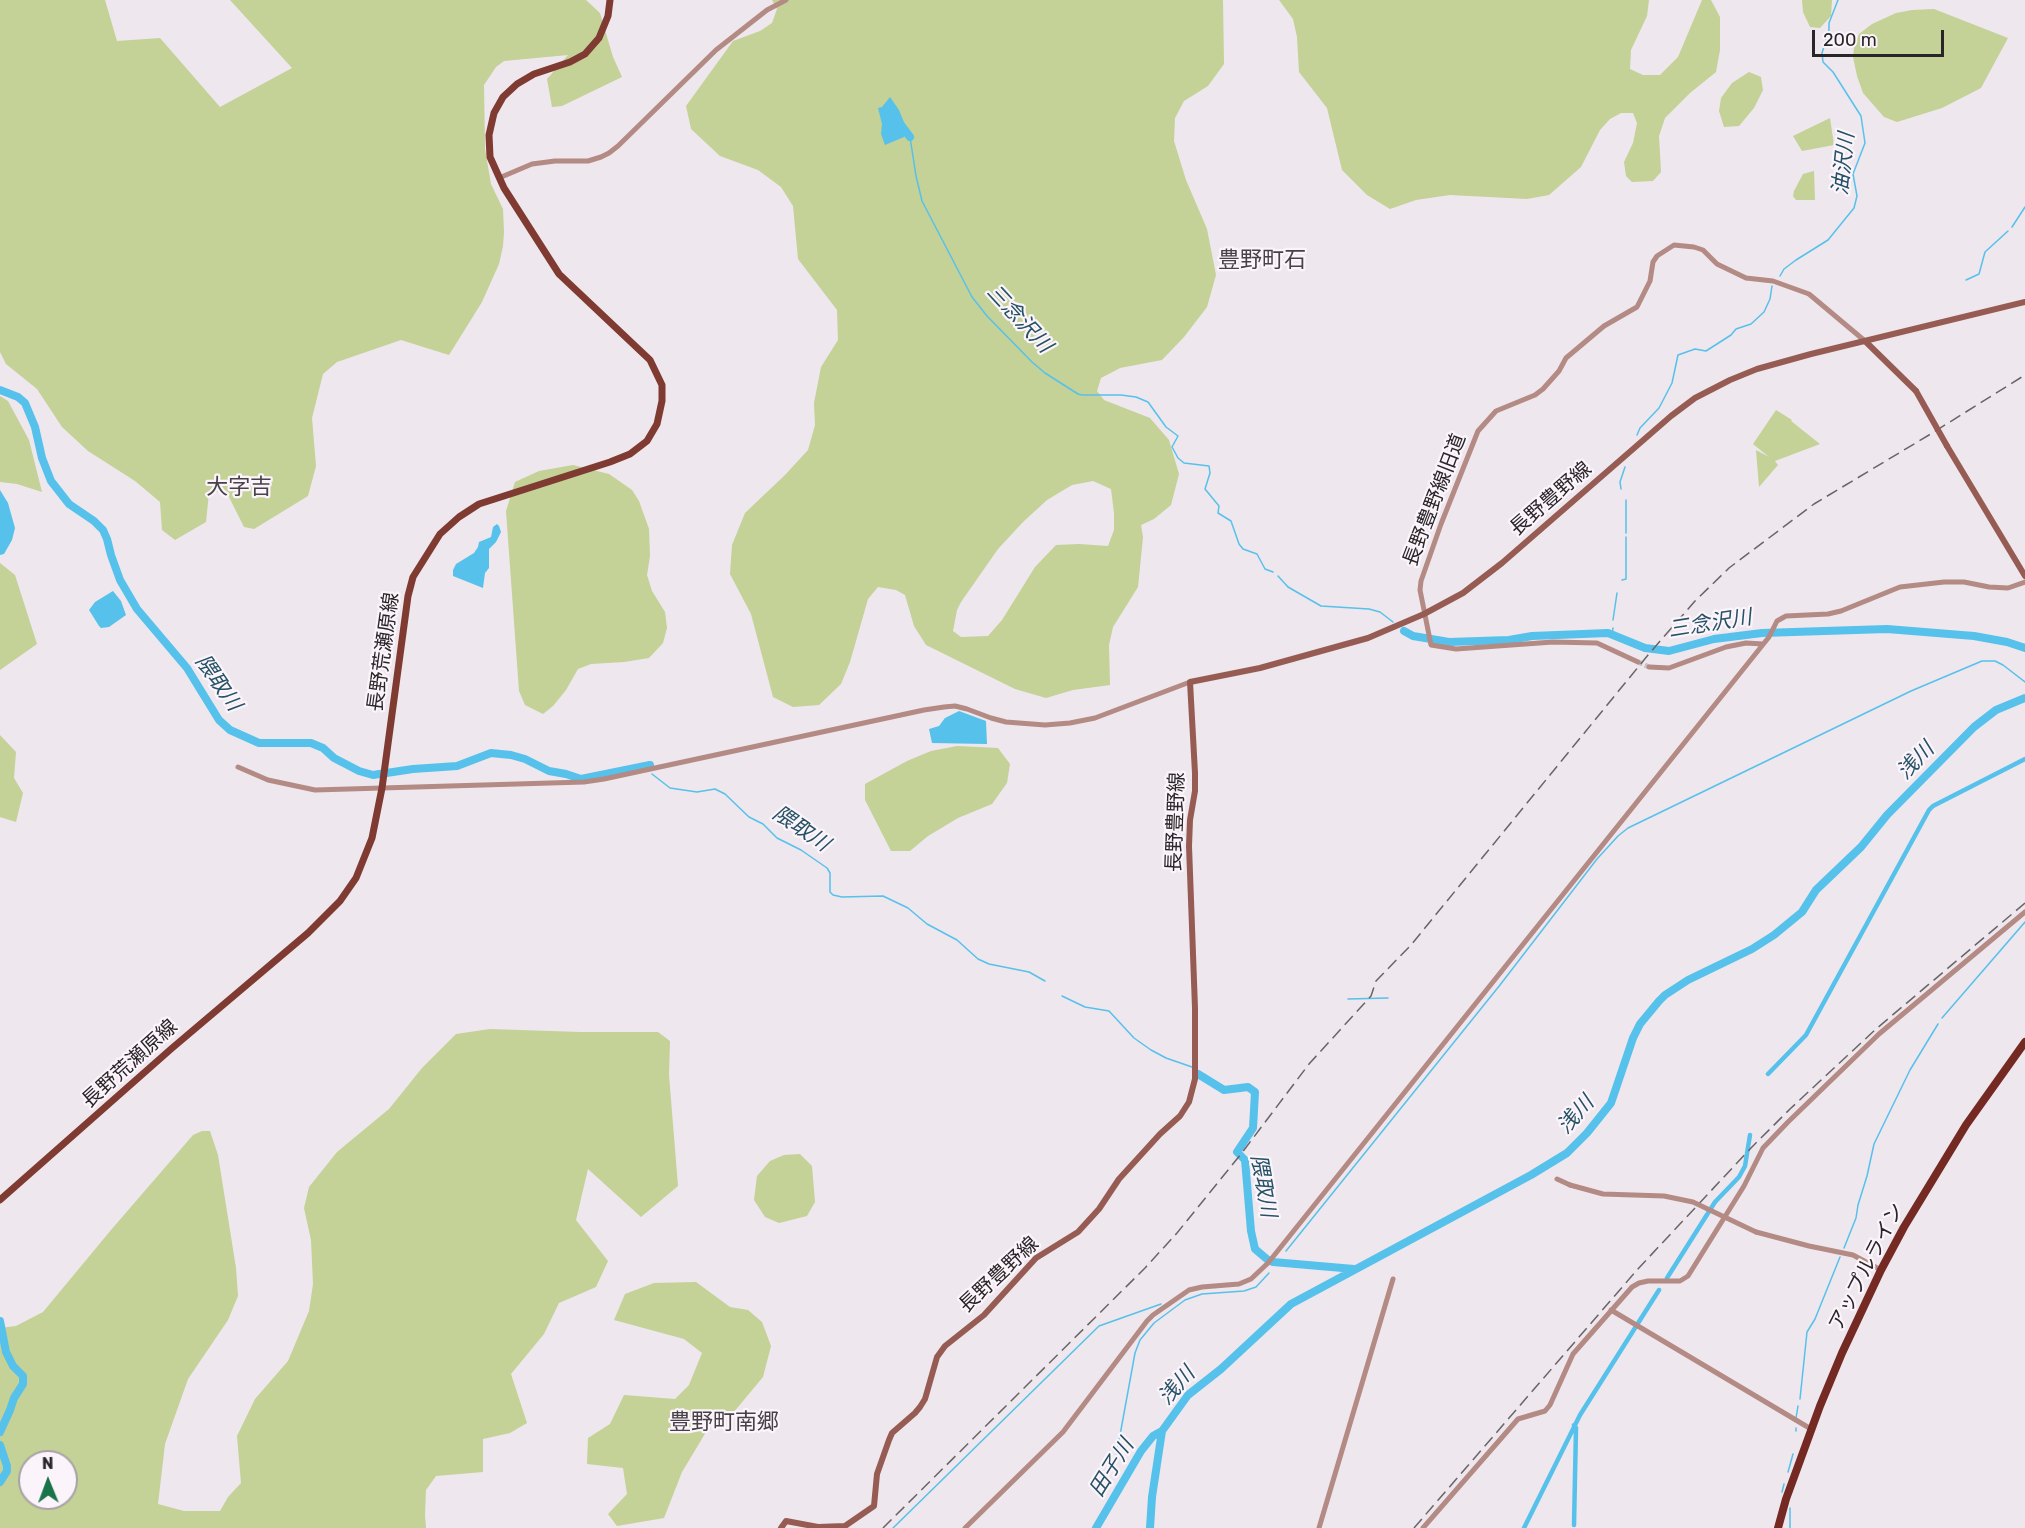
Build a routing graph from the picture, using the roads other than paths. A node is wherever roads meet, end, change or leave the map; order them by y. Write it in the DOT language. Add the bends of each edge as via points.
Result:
graph roads {
  1 [pos="610,0"];
  2 [pos="786,0"];
  3 [pos="499,178"];
  4 [pos="2025,302"];
  5 [pos="1865,340"];
  6 [pos="2025,576"];
  7 [pos="2025,582"];
  8 [pos="1424,614"];
  9 [pos="1763,644"];
  10 [pos="1638,662"];
  11 [pos="1649,667"];
  12 [pos="1190,682"];
  13 [pos="238,767"];
  14 [pos="382,784"];
  15 [pos="2025,912"];
  16 [pos="2025,1042"];
  17 [pos="1557,1179"];
  18 [pos="0,1200"];
  19 [pos="1881,1270"];
  20 [pos="1393,1279"];
  21 [pos="1611,1310"];
  22 [pos="1811,1429"];
  23 [pos="781,1528"];
  24 [pos="965,1528"];
  25 [pos="1319,1528"];
  26 [pos="1424,1528"];
  27 [pos="1778,1528"];
  1 -- 3 [label="main road, 長野荒瀬原線" via="599,38 585,54 534,74 503,97 489,135 490,158"];
  2 -- 3 [label="street" via="716,50 609,153 588,161 532,164"];
  3 -- 14 [label="main road, 長野荒瀬原線" via="559,274 650,360 662,385 662,401 657,424 647,441 630,454 479,504 440,534 413,577 408,596"];
  4 -- 5 [label="main road, 長野豊野線"];
  5 -- 6 [label="main road, bridge" via="1916,391"];
  5 -- 8 [label="main road, 長野豊野線" via="1757,369 1695,398 1500,565"];
  5 -- 8 [label="street, 長野豊野線旧道" via="1809,294 1773,281 1746,278 1717,264 1695,247 1674,245 1665,250 1653,262 1650,281 1637,307 1604,326 1566,358 1543,389 1496,411 1478,431 1421,581"];
  7 -- 9 [label="street" via="2008,588 1964,582 1900,587 1841,611 1781,618"];
  8 -- 10 [label="street, 長野豊野線旧道" via="1434,647 1597,644"];
  8 -- 12 [label="main road, 長野豊野線" via="1368,638 1260,668"];
  9 -- 11 [label="street" via="1726,647 1669,668"];
  9 -- 24 [label="street" via="1268,1263 1239,1284 1189,1290 1153,1315 1063,1431"];
  12 -- 14 [label="street" via="1095,718 1070,723 1015,723 955,706 584,782"];
  12 -- 23 [label="main road, 長野豊野線" via="1195,773 1189,846 1195,1079 1190,1102 1119,1179 1078,1232 1036,1258 984,1315 945,1346 937,1357 925,1399 892,1433 877,1474 874,1506 845,1526 818,1527 786,1521"];
  13 -- 14 [label="street" via="268,780 315,790"];
  14 -- 18 [label="main road, 長野荒瀬原線" via="368,851 357,878 340,901"];
  15 -- 21 [label="street" via="1879,1034 1763,1148 1688,1276 1674,1282 1639,1283"];
  16 -- 19 [label="highway, アップルライン" via="1966,1125"];
  17 -- 19 [label="street, bridge" via="1603,1194 1664,1196 1693,1202 1756,1232 1853,1255"];
  19 -- 22 [label="highway, アップルライン"];
  20 -- 25 [label="street"];
  21 -- 22 [label="street"];
  21 -- 26 [label="street" via="1573,1353 1545,1411 1518,1419"];
  22 -- 27 [label="highway, アップルライン"];
}
